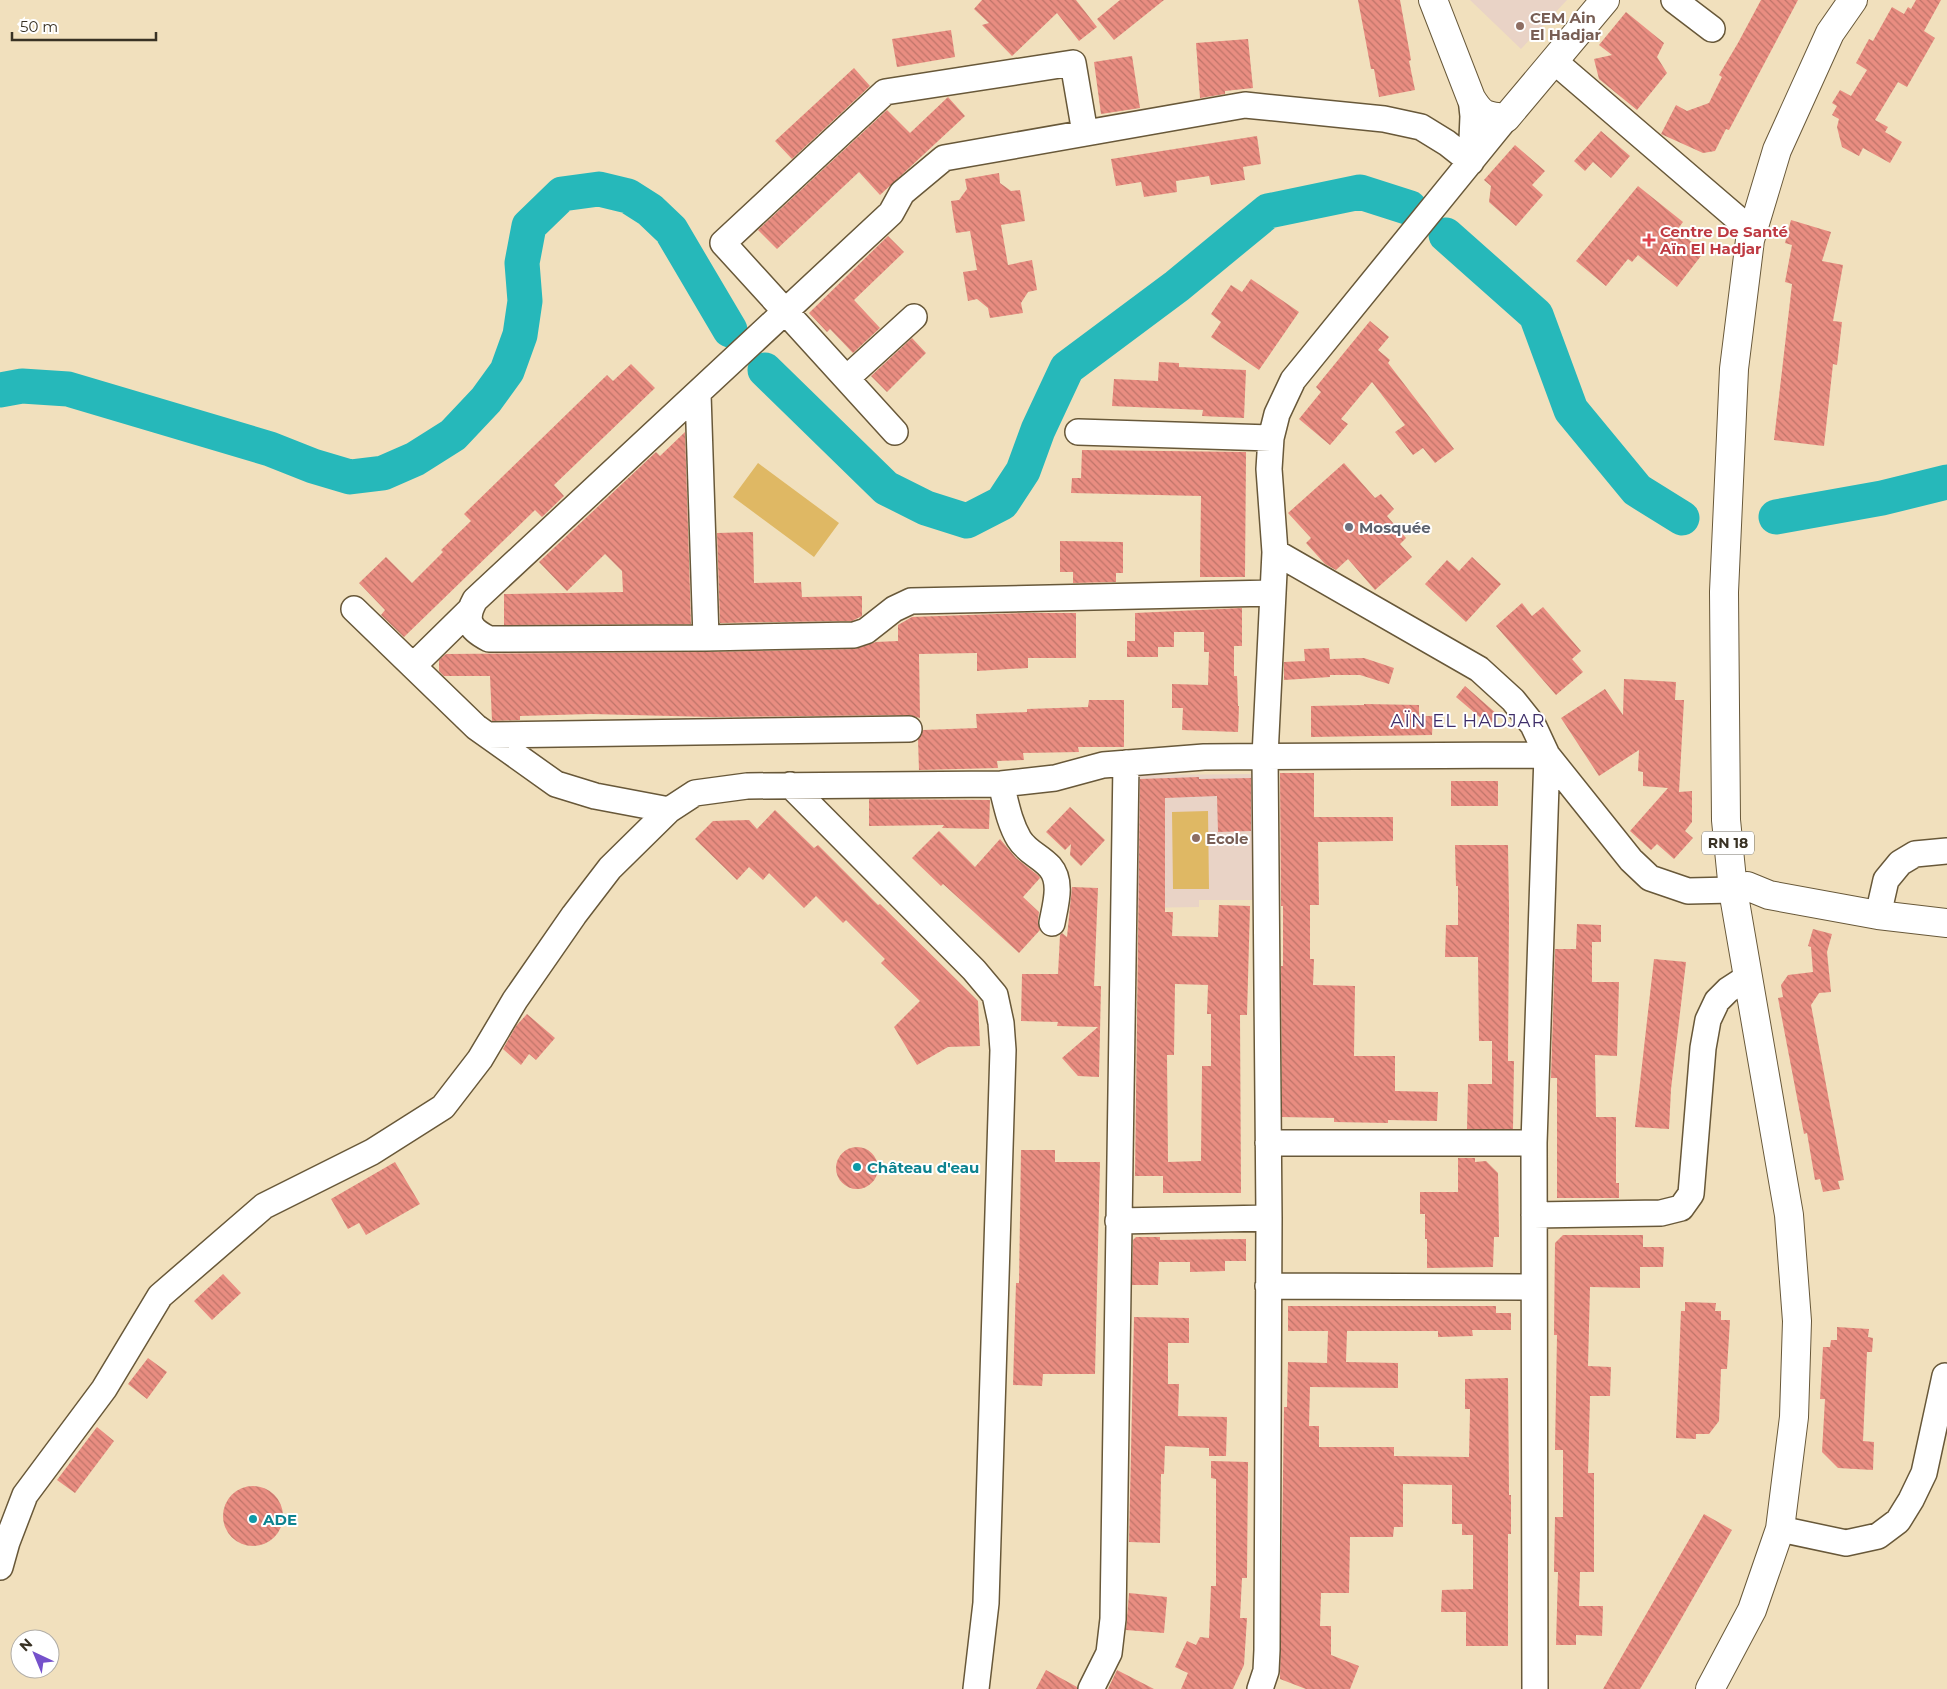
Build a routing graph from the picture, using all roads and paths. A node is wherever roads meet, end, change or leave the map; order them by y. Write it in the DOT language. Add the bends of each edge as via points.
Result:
graph roads {
  1 [pos="1433,0"];
  2 [pos="1605,0"];
  3 [pos="1674,0"];
  4 [pos="1853,0"];
  5 [pos="1712,29"];
  6 [pos="1554,61"];
  7 [pos="1471,98"];
  8 [pos="1506,118"];
  9 [pos="1085,133"];
  10 [pos="1471,162"];
  11 [pos="1752,232"];
  12 [pos="785,311"];
  13 [pos="914,317"];
  14 [pos="847,378"];
  15 [pos="698,394"];
  16 [pos="895,432"];
  17 [pos="1078,432"];
  18 [pos="1270,438"];
  19 [pos="1275,552"];
  20 [pos="1272,593"];
  21 [pos="354,609"];
  22 [pos="469,611"];
  23 [pos="706,638"];
  24 [pos="413,666"];
  25 [pos="909,729"];
  26 [pos="488,735"];
  27 [pos="1547,754"];
  28 [pos="1265,756"];
  29 [pos="1126,763"];
  30 [pos="1001,784"];
  31 [pos="790,785"];
  32 [pos="669,810"];
  33 [pos="1947,850"];
  34 [pos="1733,890"];
  35 [pos="1878,915"];
  36 [pos="1052,923"];
  37 [pos="1947,923"];
  38 [pos="1748,977"];
  39 [pos="1534,1143"];
  40 [pos="1268,1144"];
  41 [pos="1534,1216"];
  42 [pos="1269,1218"];
  43 [pos="1118,1221"];
  44 [pos="1268,1286"];
  45 [pos="1533,1286"];
  46 [pos="1945,1376"];
  47 [pos="1780,1529"];
  48 [pos="0,1566"];
  49 [pos="976,1689"];
  50 [pos="1091,1689"];
  51 [pos="1260,1689"];
  52 [pos="1535,1689"];
  53 [pos="1710,1689"];
  1 -- 7 [label="main road"];
  2 -- 6 [label="main road"];
  3 -- 5 [label="street"];
  4 -- 11 [label="main road, RN 18" via="1830,33 1777,150"];
  6 -- 8 [label="main road"];
  6 -- 11 [label="street"];
  7 -- 8 [label="main road" via="1478,110 1487,116"];
  7 -- 10 [label="street"];
  8 -- 10 [label="street"];
  9 -- 10 [label="street" via="1246,105 1384,119 1421,127"];
  9 -- 12 [label="street" via="944,158 902,193 891,213"];
  9 -- 12 [label="street" via="1073,63 885,92 723,243"];
  10 -- 18 [label="street" via="1293,380"];
  11 -- 34 [label="main road, RN 18" via="1734,369 1724,592 1726,820"];
  12 -- 14 [label="street"];
  12 -- 15 [label="street"];
  13 -- 14 [label="street"];
  14 -- 16 [label="street"];
  15 -- 22 [label="street" via="476,600"];
  15 -- 23 [label="street"];
  17 -- 18 [label="street"];
  18 -- 19 [label="street"];
  19 -- 20 [label="street"];
  19 -- 27 [label="street" via="1478,670 1513,700 1534,724"];
  20 -- 23 [label="street" via="918,600 894,609 866,631 854,635"];
  20 -- 28 [label="street"];
  21 -- 24 [label="street"];
  22 -- 23 [label="street" via="471,624 478,634 489,639"];
  22 -- 24 [label="street"];
  24 -- 26 [label="street"];
  25 -- 26 [label="street"];
  26 -- 32 [label="street" via="556,784 594,796"];
  27 -- 28 [label="street"];
  27 -- 34 [label="street" via="1631,860 1650,878 1688,891"];
  27 -- 39 [label="street"];
  28 -- 29 [label="street"];
  28 -- 40 [label="street"];
  29 -- 30 [label="street" via="1103,765 1054,778"];
  29 -- 43 [label="street"];
  30 -- 31 [label="street"];
  30 -- 36 [label="street" via="1012,825 1020,840 1050,867 1056,878 1058,886"];
  31 -- 32 [label="street" via="747,786 695,793"];
  31 -- 49 [label="street" via="974,970 995,995 1001,1023 1003,1060 986,1603"];
  32 -- 48 [label="street" via="610,868 574,915 515,1000 480,1059 443,1107 372,1152 264,1206 160,1296 104,1389 25,1495"];
  33 -- 35 [label="street" via="1915,854 1900,863 1886,880"];
  34 -- 35 [label="main road" via="1747,886 1770,895"];
  34 -- 38 [label="main road, RN 18"];
  35 -- 37 [label="main road"];
  38 -- 41 [label="street" via="1717,1001 1708,1020 1691,1194 1682,1208 1661,1213"];
  38 -- 47 [label="main road, RN 18" via="1789,1216 1797,1321 1794,1417"];
  39 -- 40 [label="street"];
  39 -- 41 [label="street"];
  40 -- 42 [label="street"];
  41 -- 45 [label="street"];
  42 -- 43 [label="street"];
  42 -- 44 [label="street"];
  43 -- 50 [label="street" via="1113,1619 1109,1653"];
  44 -- 45 [label="street"];
  44 -- 51 [label="street" via="1268,1650"];
  45 -- 52 [label="street"];
  46 -- 47 [label="street" via="1924,1473 1898,1521 1878,1536 1846,1543"];
  47 -- 53 [label="main road, RN 18" via="1752,1610"];
}
